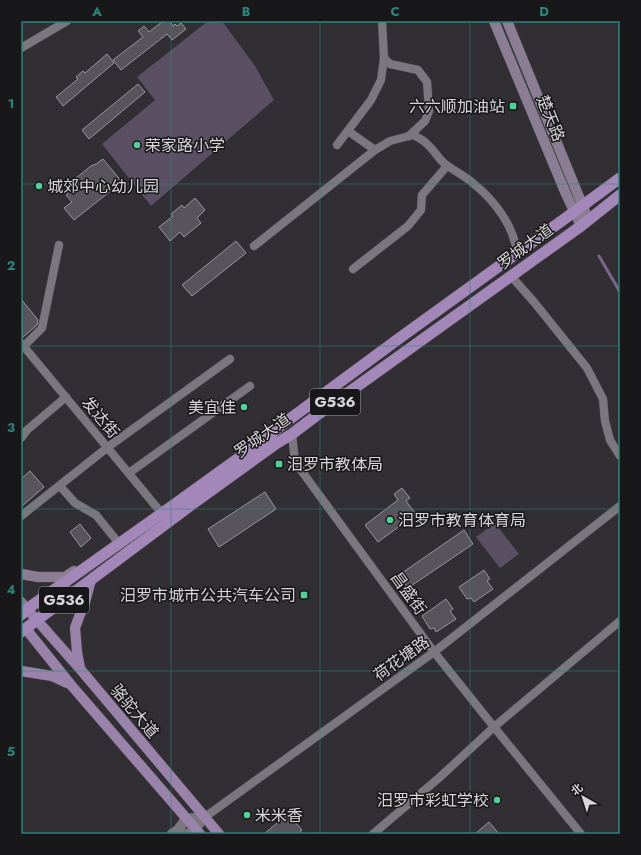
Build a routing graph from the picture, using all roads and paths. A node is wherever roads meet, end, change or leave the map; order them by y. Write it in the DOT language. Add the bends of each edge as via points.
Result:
graph roads {
  1 [pos="67,21"];
  2 [pos="382,21"];
  3 [pos="494,21"];
  4 [pos="507,21"];
  5 [pos="21,48"];
  6 [pos="384,58"];
  7 [pos="348,131"];
  8 [pos="409,136"];
  9 [pos="337,145"];
  10 [pos="375,150"];
  11 [pos="447,166"];
  12 [pos="620,178"];
  13 [pos="620,195"];
  14 [pos="578,209"];
  15 [pos="585,223"];
  16 [pos="59,245"];
  17 [pos="254,246"];
  18 [pos="517,253"];
  19 [pos="353,269"];
  20 [pos="511,276"];
  21 [pos="22,347"];
  22 [pos="230,359"];
  23 [pos="250,386"];
  24 [pos="66,397"];
  25 [pos="292,434"];
  26 [pos="21,438"];
  27 [pos="108,447"];
  28 [pos="620,456"];
  29 [pos="128,473"];
  30 [pos="60,486"];
  31 [pos="175,504"];
  32 [pos="620,506"];
  33 [pos="159,510"];
  34 [pos="21,516"];
  35 [pos="117,541"];
  36 [pos="21,574"];
  37 [pos="91,580"];
  38 [pos="23,609"];
  39 [pos="37,620"];
  40 [pos="620,621"];
  41 [pos="23,628"];
  42 [pos="434,652"];
  43 [pos="81,670"];
  44 [pos="21,671"];
  45 [pos="71,685"];
  46 [pos="494,727"];
  47 [pos="205,817"];
  48 [pos="186,819"];
  49 [pos="194,833"];
  50 [pos="172,834"];
  51 [pos="219,834"];
  52 [pos="373,834"];
  53 [pos="582,834"];
  1 -- 5 [label="street"];
  2 -- 6 [label="street"];
  3 -- 14 [label="main road, 楚天路" via="560,180"];
  4 -- 14 [label="main road, 楚天路"];
  6 -- 7 [label="street" via="381,80 371,100"];
  6 -- 8 [label="street" via="390,64 418,70 428,82 429,111 425,121"];
  7 -- 9 [label="street"];
  7 -- 10 [label="street"];
  8 -- 10 [label="street" via="390,141"];
  8 -- 11 [label="street" via="413,135 427,143"];
  10 -- 17 [label="street"];
  11 -- 18 [label="street" via="474,184 495,204 513,235"];
  11 -- 19 [label="street" via="422,195 421,210 408,226"];
  12 -- 14 [label="highway, 罗城大道 / G536"];
  13 -- 15 [label="highway, 罗城大道 / G536"];
  14 -- 15 [label="main road, 楚天路"];
  14 -- 18 [label="highway, 罗城大道 / G536"];
  15 -- 20 [label="highway, 罗城大道 / G536"];
  16 -- 21 [label="street" via="42,328"];
  18 -- 31 [label="highway, 罗城大道 / G536"];
  20 -- 25 [label="highway, 罗城大道 / G536"];
  20 -- 28 [label="street" via="587,368 603,399 610,440"];
  21 -- 24 [label="street, 发达街"];
  22 -- 27 [label="street"];
  23 -- 29 [label="street"];
  24 -- 26 [label="street"];
  24 -- 27 [label="street, 发达街"];
  25 -- 37 [label="highway, 罗城大道 / G536"];
  25 -- 42 [label="street, 昌盛街" via="295,462"];
  27 -- 29 [label="street, 发达街"];
  27 -- 30 [label="street"];
  29 -- 33 [label="street, 发达街"];
  30 -- 34 [label="street"];
  30 -- 35 [label="street" via="74,503 96,515"];
  31 -- 33 [label="main road"];
  31 -- 38 [label="highway, 罗城大道 / G536"];
  32 -- 42 [label="street, 荷花塘路"];
  33 -- 35 [label="main road"];
  35 -- 36 [label="main road" via="65,577"];
  37 -- 39 [label="highway, 罗城大道 / G536"];
  37 -- 43 [label="main road" via="75,628"];
  38 -- 39 [label="main road, 骆驼大道"];
  39 -- 41 [label="highway, 罗城大道 / G536"];
  39 -- 43 [label="main road, 骆驼大道"];
  40 -- 46 [label="street"];
  41 -- 45 [label="main road, 骆驼大道"];
  42 -- 46 [label="street, 昌盛街"];
  42 -- 47 [label="street, 荷花塘路"];
  43 -- 47 [label="main road, 骆驼大道"];
  44 -- 45 [label="main road" via="52,676"];
  45 -- 48 [label="main road, 骆驼大道"];
  46 -- 52 [label="street"];
  46 -- 53 [label="street, 昌盛街"];
  47 -- 48 [label="street"];
  47 -- 49 [label="street, 荷花塘路"];
  47 -- 51 [label="main road, 骆驼大道"];
  48 -- 49 [label="main road, 骆驼大道"];
  48 -- 50 [label="street"];
}
